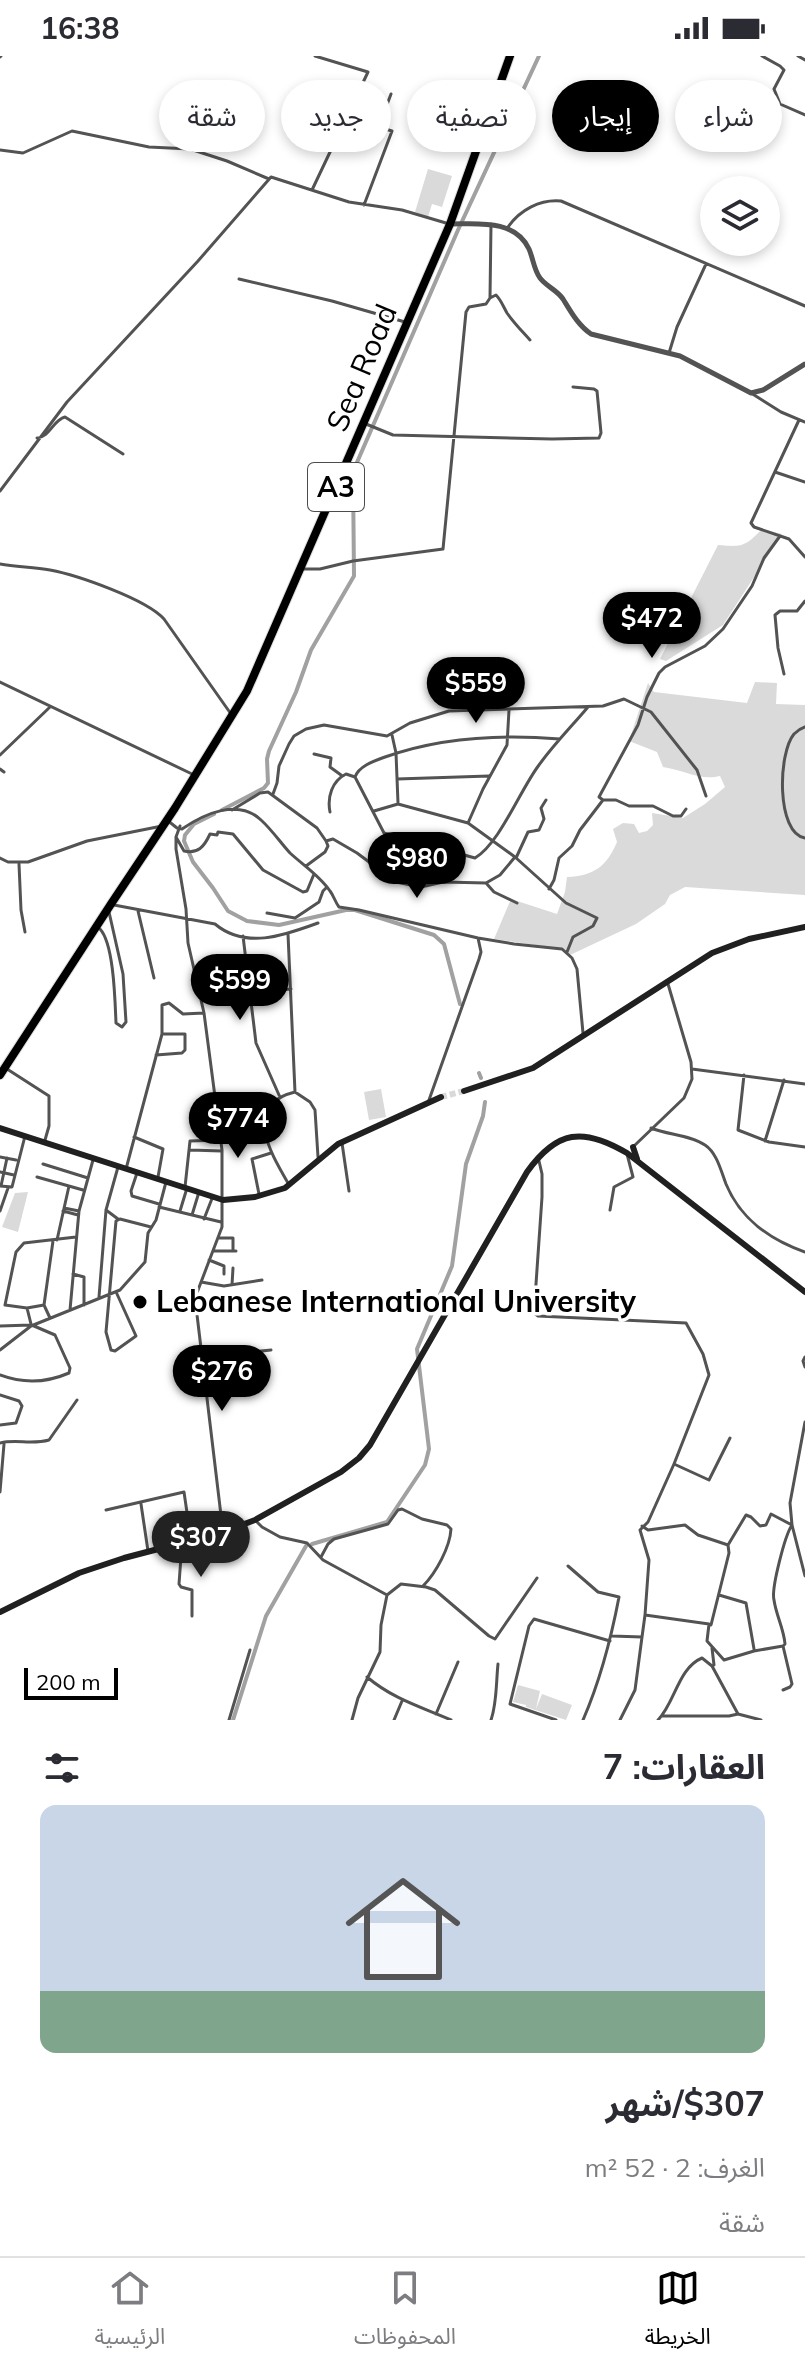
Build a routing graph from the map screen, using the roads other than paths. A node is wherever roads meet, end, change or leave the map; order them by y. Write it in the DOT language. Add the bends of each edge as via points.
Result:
graph roads {
  1 [pos="315,56"];
  2 [pos="510,56"];
  3 [pos="762,56"];
  4 [pos="798,56"];
  5 [pos="805,60"];
  6 [pos="364,80"];
  7 [pos="805,115"];
  8 [pos="0,150"];
  9 [pos="330,152"];
  10 [pos="384,152"];
  11 [pos="269,179"];
  12 [pos="312,190"];
  13 [pos="364,205"];
  14 [pos="457,224"];
  15 [pos="491,224"];
  16 [pos="507,228"];
  17 [pos="706,263"];
  18 [pos="239,279"];
  19 [pos="490,298"];
  20 [pos="805,306"];
  21 [pos="407,322"];
  22 [pos="530,340"];
  23 [pos="669,353"];
  24 [pos="805,364"];
  25 [pos="573,387"];
  26 [pos="751,393"];
  27 [pos="799,420"];
  28 [pos="805,422"];
  29 [pos="369,426"];
  30 [pos="455,435"];
  31 [pos="37,438"];
  32 [pos="123,454"];
  33 [pos="774,472"];
  34 [pos="805,482"];
  35 [pos="0,491"];
  36 [pos="780,536"];
  37 [pos="805,557"];
  38 [pos="0,564"];
  39 [pos="300,568"];
  40 [pos="805,601"];
  41 [pos="784,674"];
  42 [pos="0,682"];
  43 [pos="50,707"];
  44 [pos="588,707"];
  45 [pos="644,707"];
  46 [pos="509,710"];
  47 [pos="232,717"];
  48 [pos="805,727"];
  49 [pos="392,735"];
  50 [pos="509,738"];
  51 [pos="560,739"];
  52 [pos="396,753"];
  53 [pos="314,754"];
  54 [pos="0,755"];
  55 [pos="195,776"];
  56 [pos="342,776"];
  57 [pos="490,776"];
  58 [pos="355,777"];
  59 [pos="397,779"];
  60 [pos="273,794"];
  61 [pos="706,796"];
  62 [pos="546,800"];
  63 [pos="603,800"];
  64 [pos="398,804"];
  65 [pos="686,809"];
  66 [pos="232,810"];
  67 [pos="373,811"];
  68 [pos="330,812"];
  69 [pos="167,823"];
  70 [pos="468,823"];
  71 [pos="179,827"];
  72 [pos="176,837"];
  73 [pos="805,838"];
  74 [pos="494,840"];
  75 [pos="326,841"];
  76 [pos="516,857"];
  77 [pos="0,858"];
  78 [pos="19,863"];
  79 [pos="306,866"];
  80 [pos="314,874"];
  81 [pos="486,883"];
  82 [pos="327,887"];
  83 [pos="549,889"];
  84 [pos="517,903"];
  85 [pos="113,904"];
  86 [pos="138,911"];
  87 [pos="267,913"];
  88 [pos="187,920"];
  89 [pos="318,923"];
  90 [pos="102,927"];
  91 [pos="805,927"];
  92 [pos="25,932"];
  93 [pos="115,932"];
  94 [pos="288,934"];
  95 [pos="243,936"];
  96 [pos="478,938"];
  97 [pos="567,952"];
  98 [pos="123,978"];
  99 [pos="154,978"];
  100 [pos="113,979"];
  101 [pos="667,982"];
  102 [pos="291,989"];
  103 [pos="249,992"];
  104 [pos="204,1013"];
  105 [pos="162,1034"];
  106 [pos="583,1037"];
  107 [pos="156,1055"];
  108 [pos="692,1069"];
  109 [pos="3,1071"];
  110 [pos="744,1075"];
  111 [pos="784,1080"];
  112 [pos="805,1084"];
  113 [pos="464,1091"];
  114 [pos="295,1092"];
  115 [pos="279,1096"];
  116 [pos="441,1097"];
  117 [pos="429,1101"];
  118 [pos="0,1128"];
  119 [pos="651,1128"];
  120 [pos="25,1136"];
  121 [pos="134,1137"];
  122 [pos="221,1140"];
  123 [pos="342,1141"];
  124 [pos="765,1141"];
  125 [pos="44,1142"];
  126 [pos="633,1147"];
  127 [pos="805,1147"];
  128 [pos="189,1150"];
  129 [pos="222,1151"];
  130 [pos="271,1153"];
  131 [pos="627,1153"];
  132 [pos="0,1157"];
  133 [pos="537,1157"];
  134 [pos="7,1158"];
  135 [pos="93,1159"];
  136 [pos="17,1160"];
  137 [pos="318,1161"];
  138 [pos="638,1162"];
  139 [pos="43,1164"];
  140 [pos="122,1168"];
  141 [pos="2,1173"];
  142 [pos="137,1173"];
  143 [pos="14,1175"];
  144 [pos="37,1177"];
  145 [pos="88,1178"];
  146 [pos="158,1179"];
  147 [pos="166,1182"];
  148 [pos="0,1186"];
  149 [pos="69,1186"];
  150 [pos="289,1186"];
  151 [pos="8,1188"];
  152 [pos="186,1188"];
  153 [pos="84,1190"];
  154 [pos="349,1191"];
  155 [pos="199,1192"];
  156 [pos="213,1196"];
  157 [pos="259,1196"];
  158 [pos="223,1200"];
  159 [pos="160,1206"];
  160 [pos="64,1210"];
  161 [pos="106,1210"];
  162 [pos="610,1210"];
  163 [pos="0,1211"];
  164 [pos="79,1213"];
  165 [pos="180,1213"];
  166 [pos="192,1215"];
  167 [pos="118,1219"];
  168 [pos="204,1219"];
  169 [pos="221,1222"];
  170 [pos="151,1227"];
  171 [pos="76,1237"];
  172 [pos="218,1238"];
  173 [pos="55,1240"];
  174 [pos="213,1251"];
  175 [pos="805,1252"];
  176 [pos="209,1260"];
  177 [pos="233,1268"];
  178 [pos="73,1274"];
  179 [pos="224,1274"];
  180 [pos="262,1280"];
  181 [pos="201,1282"];
  182 [pos="232,1285"];
  183 [pos="116,1292"];
  184 [pos="805,1292"];
  185 [pos="110,1294"];
  186 [pos="99,1299"];
  187 [pos="44,1305"];
  188 [pos="84,1306"];
  189 [pos="27,1308"];
  190 [pos="70,1310"];
  191 [pos="50,1318"];
  192 [pos="0,1326"];
  193 [pos="32,1326"];
  194 [pos="0,1350"];
  195 [pos="271,1350"];
  196 [pos="202,1357"];
  197 [pos="805,1357"];
  198 [pos="805,1367"];
  199 [pos="0,1375"];
  200 [pos="0,1395"];
  201 [pos="77,1400"];
  202 [pos="805,1422"];
  203 [pos="0,1425"];
  204 [pos="730,1438"];
  205 [pos="2,1443"];
  206 [pos="674,1464"];
  207 [pos="0,1492"];
  208 [pos="140,1502"];
  209 [pos="106,1510"];
  210 [pos="255,1520"];
  211 [pos="792,1525"];
  212 [pos="642,1526"];
  213 [pos="223,1532"];
  214 [pos="191,1540"];
  215 [pos="182,1543"];
  216 [pos="728,1545"];
  217 [pos="148,1551"];
  218 [pos="321,1557"];
  219 [pos="568,1566"];
  220 [pos="805,1576"];
  221 [pos="537,1578"];
  222 [pos="423,1586"];
  223 [pos="387,1595"];
  224 [pos="719,1595"];
  225 [pos="0,1612"];
  226 [pos="645,1615"];
  227 [pos="192,1616"];
  228 [pos="711,1625"];
  229 [pos="612,1636"];
  230 [pos="642,1637"];
  231 [pos="610,1641"];
  232 [pos="783,1646"];
  233 [pos="712,1648"];
  234 [pos="250,1650"];
  235 [pos="754,1651"];
  236 [pos="458,1662"];
  237 [pos="498,1664"];
  238 [pos="712,1666"];
  239 [pos="367,1677"];
  240 [pos="783,1690"];
  241 [pos="402,1701"];
  242 [pos="436,1714"];
  243 [pos="738,1714"];
  244 [pos="660,1718"];
  245 [pos="229,1720"];
  246 [pos="352,1720"];
  247 [pos="394,1720"];
  248 [pos="451,1720"];
  249 [pos="491,1720"];
  250 [pos="556,1720"];
  251 [pos="583,1720"];
  252 [pos="620,1720"];
  253 [pos="761,1720"];
  1 -- 6 [label="street" via="368,72"];
  2 -- 14 [label="highway, Sea Road / A3"];
  3 -- 7 [label="street" via="784,70 774,89 780,104"];
  4 -- 5 [label="street"];
  8 -- 11 [label="street" via="23,153 72,131 149,147 190,149"];
  9 -- 12 [label="street"];
  10 -- 13 [label="street"];
  11 -- 12 [label="street"];
  11 -- 31 [label="street"];
  12 -- 13 [label="street"];
  13 -- 14 [label="street"];
  14 -- 15 [label="street"];
  14 -- 21 [label="highway, Sea Road / A3"];
  15 -- 16 [label="street"];
  15 -- 19 [label="street"];
  16 -- 17 [label="street" via="526,209 561,201"];
  16 -- 23 [label="street" via="525,241 539,277 559,293 586,331"];
  17 -- 20 [label="street"];
  17 -- 23 [label="street"];
  18 -- 21 [label="street"];
  19 -- 22 [label="street" via="500,297"];
  19 -- 30 [label="street" via="466,312"];
  21 -- 29 [label="highway, Sea Road / A3"];
  23 -- 26 [label="street"];
  24 -- 26 [label="street"];
  25 -- 30 [label="street" via="597,391 599,438"];
  26 -- 27 [label="street"];
  27 -- 28 [label="street"];
  27 -- 33 [label="street"];
  29 -- 30 [label="street" via="393,435"];
  29 -- 39 [label="highway, Sea Road / A3"];
  30 -- 39 [label="street" via="442,550"];
  31 -- 32 [label="street" via="65,417"];
  31 -- 35 [label="street"];
  33 -- 34 [label="street"];
  33 -- 36 [label="street" via="751,523"];
  36 -- 37 [label="street"];
  36 -- 45 [label="street" via="723,629 705,646 665,667"];
  38 -- 47 [label="street" via="64,573 157,612"];
  39 -- 47 [label="highway, Sea Road / A3"];
  40 -- 41 [label="street" via="797,611 775,615"];
  42 -- 43 [label="street"];
  43 -- 54 [label="street"];
  43 -- 55 [label="street"];
  44 -- 45 [label="street" via="624,699"];
  44 -- 46 [label="street"];
  44 -- 51 [label="street"];
  45 -- 61 [label="street" via="697,770"];
  45 -- 63 [label="street" via="598,798"];
  46 -- 49 [label="street" via="449,711 410,723"];
  46 -- 50 [label="street"];
  47 -- 55 [label="highway, Sea Road / A3"];
  48 -- 73 [label="street" via="793,735 782,779 790,829"];
  49 -- 52 [label="street"];
  49 -- 60 [label="street" via="324,725 301,731 282,757"];
  50 -- 51 [label="street"];
  50 -- 52 [label="street" via="455,739"];
  50 -- 57 [label="street"];
  51 -- 74 [label="street" via="527,782"];
  52 -- 58 [label="street" via="359,769"];
  52 -- 59 [label="street"];
  53 -- 56 [label="street" via="331,758 330,767"];
  55 -- 69 [label="highway, Sea Road / A3"];
  56 -- 58 [label="street"];
  56 -- 68 [label="street" via="329,795"];
  57 -- 59 [label="street"];
  57 -- 70 [label="street"];
  58 -- 67 [label="street"];
  59 -- 64 [label="street"];
  60 -- 66 [label="street" via="260,793"];
  60 -- 75 [label="street"];
  62 -- 76 [label="street" via="539,830 528,832"];
  63 -- 65 [label="street" via="653,806 673,816"];
  63 -- 83 [label="street" via="559,858"];
  64 -- 67 [label="street"];
  64 -- 70 [label="street"];
  66 -- 71 [label="street"];
  66 -- 79 [label="street" via="256,816"];
  67 -- 74 [label="street" via="386,834 471,858"];
  69 -- 71 [label="street"];
  69 -- 78 [label="street"];
  69 -- 85 [label="highway, Sea Road / A3"];
  70 -- 74 [label="street"];
  71 -- 72 [label="street"];
  72 -- 80 [label="street" via="186,852 199,850 210,834 231,833 263,870 299,890 307,891"];
  72 -- 88 [label="street"];
  74 -- 76 [label="street"];
  75 -- 79 [label="street" via="325,852"];
  75 -- 81 [label="street" via="335,840 400,884"];
  76 -- 81 [label="street"];
  76 -- 83 [label="street"];
  77 -- 78 [label="street"];
  78 -- 92 [label="street"];
  79 -- 80 [label="street"];
  80 -- 82 [label="street"];
  81 -- 84 [label="street"];
  82 -- 87 [label="street" via="319,902 295,918"];
  82 -- 96 [label="street" via="339,907"];
  83 -- 97 [label="street" via="597,918 573,937"];
  85 -- 86 [label="street"];
  85 -- 90 [label="highway, Sea Road / A3"];
  85 -- 93 [label="street"];
  86 -- 88 [label="street"];
  86 -- 99 [label="street"];
  88 -- 95 [label="street"];
  88 -- 104 [label="street"];
  89 -- 94 [label="street"];
  90 -- 93 [label="street"];
  90 -- 100 [label="street"];
  90 -- 109 [label="highway, Sea Road / A3"];
  91 -- 101 [label="main road" via="728,945"];
  93 -- 98 [label="street"];
  94 -- 95 [label="street" via="265,940"];
  94 -- 102 [label="street"];
  95 -- 103 [label="street"];
  96 -- 97 [label="street"];
  96 -- 117 [label="street" via="479,959"];
  97 -- 106 [label="street" via="577,969"];
  98 -- 100 [label="street"];
  98 -- 100 [label="street" via="122,1027 116,1023"];
  101 -- 106 [label="main road"];
  101 -- 108 [label="street"];
  102 -- 103 [label="street"];
  102 -- 114 [label="street"];
  103 -- 115 [label="street" via="256,1043"];
  104 -- 105 [label="street" via="183,1014 164,1003"];
  104 -- 122 [label="street"];
  105 -- 107 [label="street"];
  105 -- 107 [label="street" via="185,1034 185,1050"];
  106 -- 113 [label="main road" via="533,1068"];
  107 -- 121 [label="street"];
  108 -- 110 [label="street"];
  108 -- 119 [label="street" via="688,1093"];
  109 -- 125 [label="street" via="49,1096"];
  110 -- 111 [label="street"];
  110 -- 124 [label="street" via="737,1128"];
  111 -- 112 [label="street"];
  111 -- 124 [label="street"];
  114 -- 115 [label="street"];
  114 -- 137 [label="street" via="315,1110"];
  115 -- 130 [label="street" via="265,1114"];
  116 -- 117 [label="main road"];
  117 -- 123 [label="main road"];
  118 -- 120 [label="main road"];
  119 -- 126 [label="street"];
  119 -- 175 [label="street" via="705,1145 745,1216"];
  120 -- 125 [label="main road"];
  120 -- 136 [label="street"];
  121 -- 140 [label="street"];
  121 -- 146 [label="street" via="163,1149"];
  122 -- 128 [label="street" via="193,1140"];
  122 -- 129 [label="street"];
  123 -- 137 [label="main road"];
  123 -- 154 [label="street"];
  124 -- 127 [label="street"];
  125 -- 135 [label="main road"];
  126 -- 131 [label="street"];
  126 -- 138 [label="main road"];
  128 -- 129 [label="street"];
  128 -- 152 [label="street"];
  129 -- 158 [label="street"];
  130 -- 150 [label="street"];
  130 -- 157 [label="street" via="252,1159"];
  131 -- 133 [label="main road" via="586,1136 558,1142"];
  131 -- 138 [label="main road"];
  131 -- 162 [label="street" via="633,1177 613,1188"];
  132 -- 134 [label="street"];
  133 -- 206 [label="street" via="542,1197 534,1313 684,1322 703,1354 708,1379"];
  133 -- 210 [label="main road" via="364,1454"];
  134 -- 136 [label="street"];
  134 -- 141 [label="street"];
  135 -- 140 [label="main road"];
  135 -- 145 [label="street"];
  136 -- 143 [label="street"];
  137 -- 150 [label="main road"];
  138 -- 184 [label="main road"];
  139 -- 145 [label="street"];
  140 -- 142 [label="main road"];
  140 -- 161 [label="street"];
  141 -- 143 [label="street"];
  141 -- 148 [label="street"];
  142 -- 146 [label="main road"];
  142 -- 159 [label="street" via="132,1196"];
  143 -- 151 [label="street"];
  144 -- 149 [label="street"];
  145 -- 153 [label="street"];
  146 -- 147 [label="main road"];
  147 -- 152 [label="main road"];
  147 -- 159 [label="street"];
  148 -- 151 [label="street"];
  149 -- 153 [label="street"];
  149 -- 160 [label="street"];
  150 -- 157 [label="main road"];
  151 -- 163 [label="street"];
  152 -- 155 [label="main road"];
  152 -- 165 [label="street"];
  153 -- 164 [label="street"];
  155 -- 156 [label="main road"];
  155 -- 166 [label="street"];
  156 -- 158 [label="main road"];
  156 -- 168 [label="street"];
  157 -- 158 [label="main road"];
  158 -- 169 [label="street"];
  159 -- 165 [label="street"];
  159 -- 170 [label="street"];
  160 -- 164 [label="street"];
  160 -- 173 [label="street"];
  161 -- 167 [label="street"];
  161 -- 186 [label="street"];
  164 -- 171 [label="street"];
  165 -- 166 [label="street"];
  166 -- 168 [label="street"];
  167 -- 170 [label="street"];
  167 -- 185 [label="street"];
  168 -- 169 [label="street"];
  169 -- 172 [label="street"];
  170 -- 183 [label="street" via="144,1264"];
  171 -- 173 [label="street"];
  171 -- 178 [label="street"];
  172 -- 174 [label="street"];
  172 -- 174 [label="street" via="233,1238 235,1250"];
  173 -- 187 [label="street"];
  173 -- 189 [label="street" via="24,1243 16,1252 4,1303"];
  174 -- 176 [label="street"];
  176 -- 179 [label="street" via="222,1264"];
  176 -- 181 [label="street"];
  177 -- 182 [label="street"];
  178 -- 188 [label="street" via="84,1277"];
  178 -- 190 [label="street"];
  180 -- 182 [label="street"];
  181 -- 182 [label="street"];
  181 -- 196 [label="street" via="195,1298"];
  183 -- 185 [label="street"];
  183 -- 185 [label="street" via="136,1336 115,1351 106,1335"];
  185 -- 186 [label="street"];
  186 -- 188 [label="street"];
  187 -- 189 [label="street"];
  187 -- 191 [label="street"];
  188 -- 190 [label="street"];
  189 -- 193 [label="street"];
  190 -- 191 [label="street"];
  191 -- 193 [label="street"];
  192 -- 193 [label="street"];
  193 -- 194 [label="street"];
  193 -- 199 [label="street" via="55,1335 70,1372 31,1381"];
  195 -- 196 [label="street"];
  196 -- 213 [label="street"];
  197 -- 198 [label="street"];
  200 -- 203 [label="street" via="22,1404 18,1421"];
  201 -- 205 [label="street" via="47,1441"];
  202 -- 211 [label="street" via="790,1493"];
  204 -- 206 [label="street" via="709,1480"];
  205 -- 207 [label="street"];
  206 -- 212 [label="street"];
  208 -- 209 [label="street"];
  208 -- 214 [label="street" via="184,1492"];
  208 -- 217 [label="street"];
  210 -- 213 [label="main road"];
  210 -- 218 [label="street" via="280,1537 307,1543"];
  211 -- 216 [label="street" via="771,1514 760,1526 746,1515"];
  211 -- 220 [label="street"];
  211 -- 232 [label="street" via="773,1593 785,1635"];
  212 -- 216 [label="street" via="648,1530 685,1525"];
  212 -- 226 [label="street" via="649,1560"];
  213 -- 214 [label="main road"];
  214 -- 215 [label="main road"];
  215 -- 217 [label="main road"];
  215 -- 227 [label="street" via="179,1584 192,1590"];
  216 -- 224 [label="street"];
  217 -- 225 [label="main road" via="65,1578"];
  218 -- 222 [label="street" via="334,1539 388,1524 402,1509 451,1529"];
  218 -- 223 [label="street"];
  219 -- 229 [label="street" via="598,1592 619,1597"];
  221 -- 222 [label="street" via="495,1639"];
  222 -- 223 [label="street" via="401,1584"];
  223 -- 239 [label="street" via="380,1652"];
  224 -- 228 [label="street"];
  224 -- 235 [label="street" via="746,1603"];
  226 -- 228 [label="street"];
  226 -- 230 [label="street"];
  228 -- 233 [label="street" via="707,1641"];
  229 -- 230 [label="street"];
  229 -- 231 [label="street"];
  230 -- 252 [label="street" via="635,1690"];
  231 -- 250 [label="street" via="534,1619 529,1626 510,1704"];
  231 -- 251 [label="street"];
  232 -- 235 [label="street"];
  232 -- 240 [label="street" via="792,1684"];
  233 -- 235 [label="street" via="724,1660"];
  233 -- 238 [label="street"];
  234 -- 245 [label="street"];
  236 -- 242 [label="street"];
  237 -- 249 [label="street"];
  238 -- 243 [label="street"];
  238 -- 244 [label="street" via="702,1658 693,1662"];
  239 -- 241 [label="street"];
  239 -- 246 [label="street"];
  241 -- 242 [label="street"];
  241 -- 247 [label="street"];
  242 -- 248 [label="street"];
  243 -- 244 [label="street"];
  243 -- 253 [label="street"];
}
